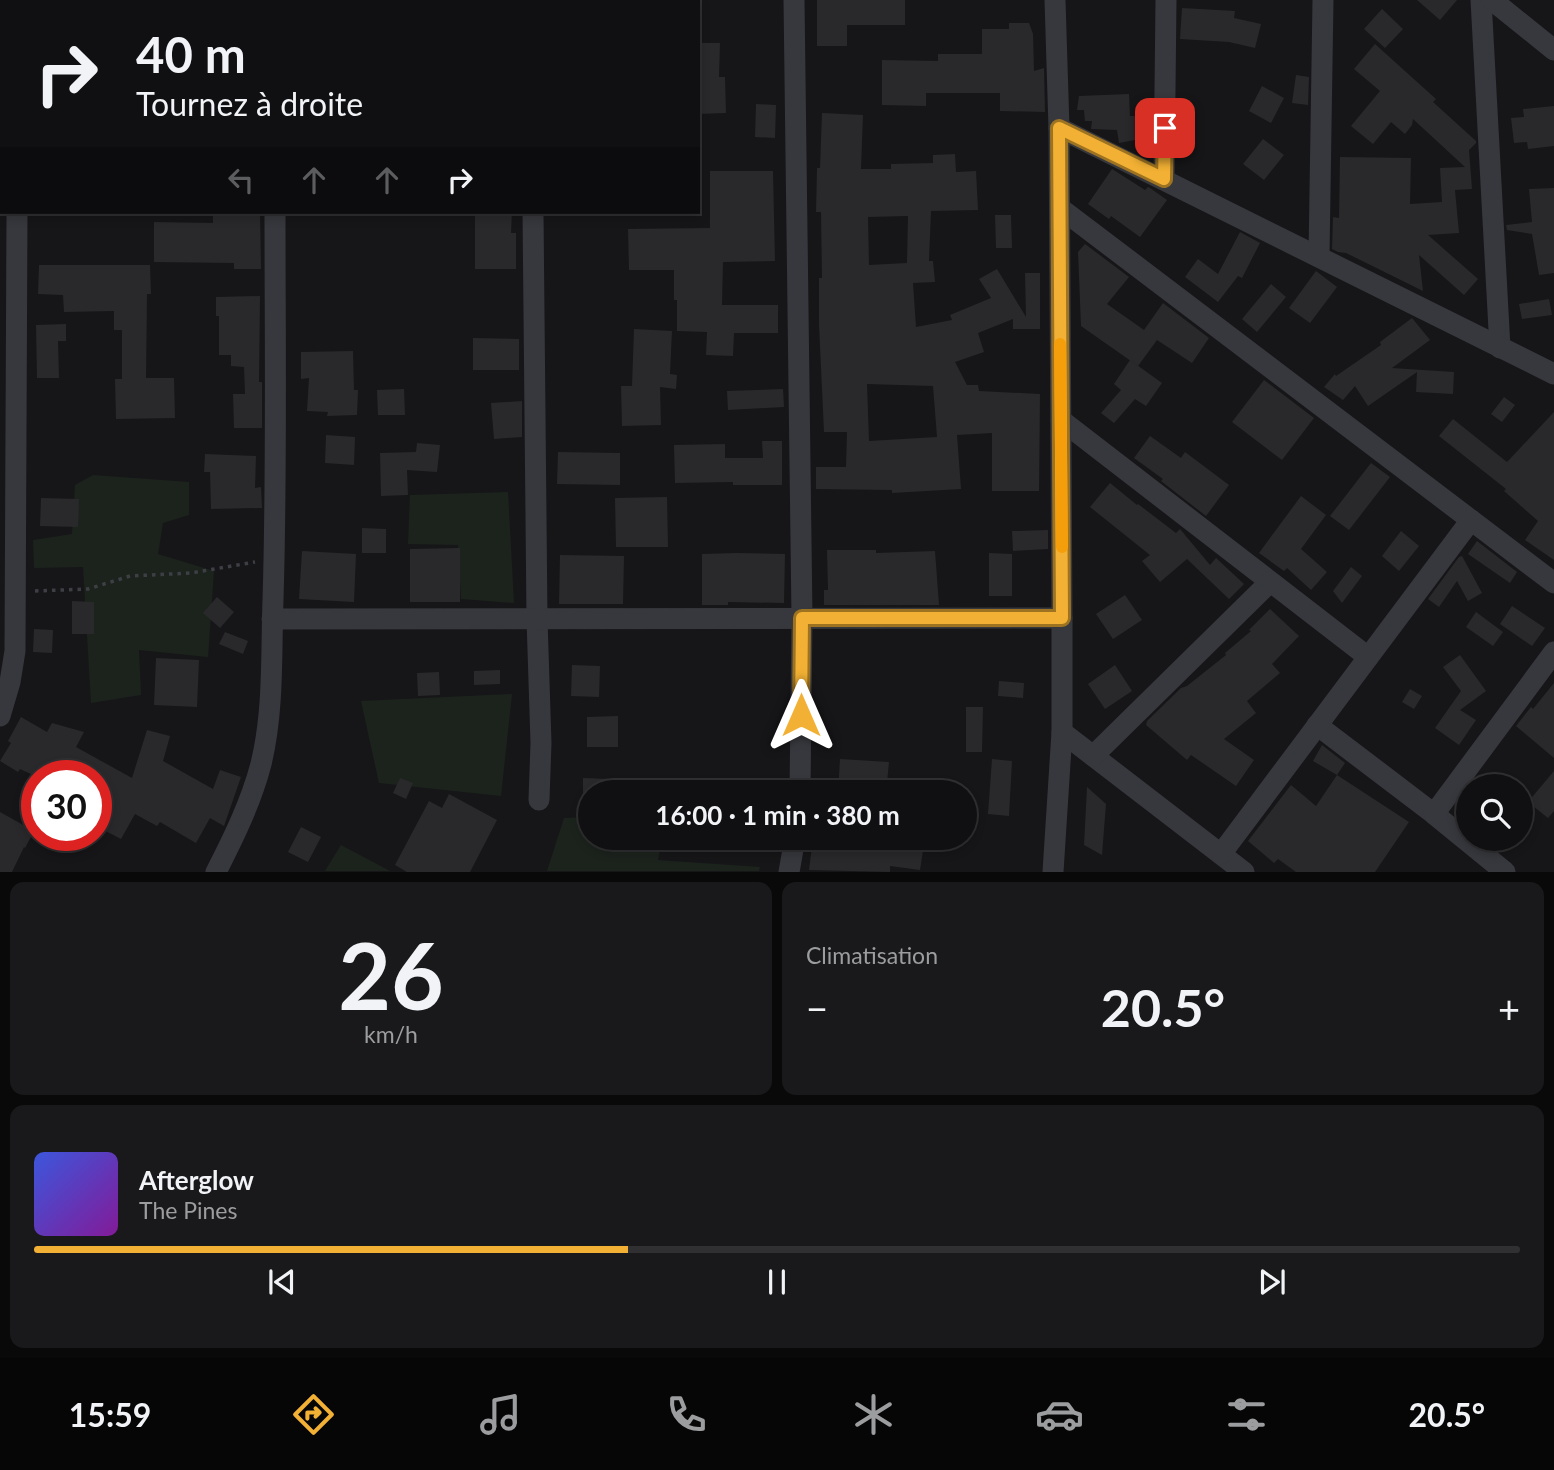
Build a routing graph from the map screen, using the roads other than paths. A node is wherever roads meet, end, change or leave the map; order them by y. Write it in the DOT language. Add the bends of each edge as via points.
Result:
graph roads {
  1 [pos="794,0"];
  2 [pos="1055,0"];
  3 [pos="1166,0"];
  4 [pos="1322,0"];
  5 [pos="1481,0"];
  6 [pos="1492,0"];
  7 [pos="1554,50"];
  8 [pos="1059,128"];
  9 [pos="1164,179"];
  10 [pos="1059,208"];
  11 [pos="17,214"];
  12 [pos="275,214"];
  13 [pos="533,214"];
  14 [pos="1319,256"];
  15 [pos="1500,348"];
  16 [pos="1554,374"];
  17 [pos="1060,420"];
  18 [pos="1471,520"];
  19 [pos="1270,582"];
  20 [pos="1554,583"];
  21 [pos="802,618"];
  22 [pos="1062,618"];
  23 [pos="272,619"];
  24 [pos="537,619"];
  25 [pos="1554,652"];
  26 [pos="1368,657"];
  27 [pos="0,716"];
  28 [pos="1317,725"];
  29 [pos="1062,732"];
  30 [pos="1093,756"];
  31 [pos="800,780"];
  32 [pos="539,800"];
  33 [pos="1434,814"];
  34 [pos="793,850"];
  35 [pos="1221,854"];
  36 [pos="216,872"];
  37 [pos="789,872"];
  38 [pos="1053,872"];
  39 [pos="1244,872"];
  40 [pos="1505,872"];
  1 -- 21 [label="street"];
  2 -- 8 [label="street"];
  3 -- 9 [label="street"];
  4 -- 14 [label="street"];
  5 -- 15 [label="street"];
  6 -- 7 [label="street"];
  8 -- 9 [label="street"];
  8 -- 10 [label="street"];
  9 -- 14 [label="street"];
  10 -- 17 [label="street"];
  10 -- 18 [label="street"];
  11 -- 27 [label="street" via="15,651"];
  12 -- 23 [label="street"];
  13 -- 24 [label="street"];
  14 -- 15 [label="street"];
  15 -- 16 [label="street"];
  17 -- 19 [label="street"];
  17 -- 22 [label="street"];
  18 -- 20 [label="street"];
  18 -- 26 [label="street"];
  19 -- 26 [label="street"];
  19 -- 30 [label="street"];
  21 -- 22 [label="street"];
  21 -- 24 [label="street"];
  21 -- 31 [label="street"];
  22 -- 29 [label="street"];
  23 -- 24 [label="street"];
  23 -- 36 [label="street" via="270,714 261,765 239,828"];
  24 -- 32 [label="street"];
  25 -- 33 [label="street"];
  26 -- 28 [label="street"];
  28 -- 33 [label="street"];
  28 -- 35 [label="street"];
  29 -- 30 [label="street"];
  29 -- 38 [label="street"];
  30 -- 35 [label="street"];
  33 -- 40 [label="street"];
  34 -- 37 [label="street"];
  35 -- 39 [label="street"];
}
